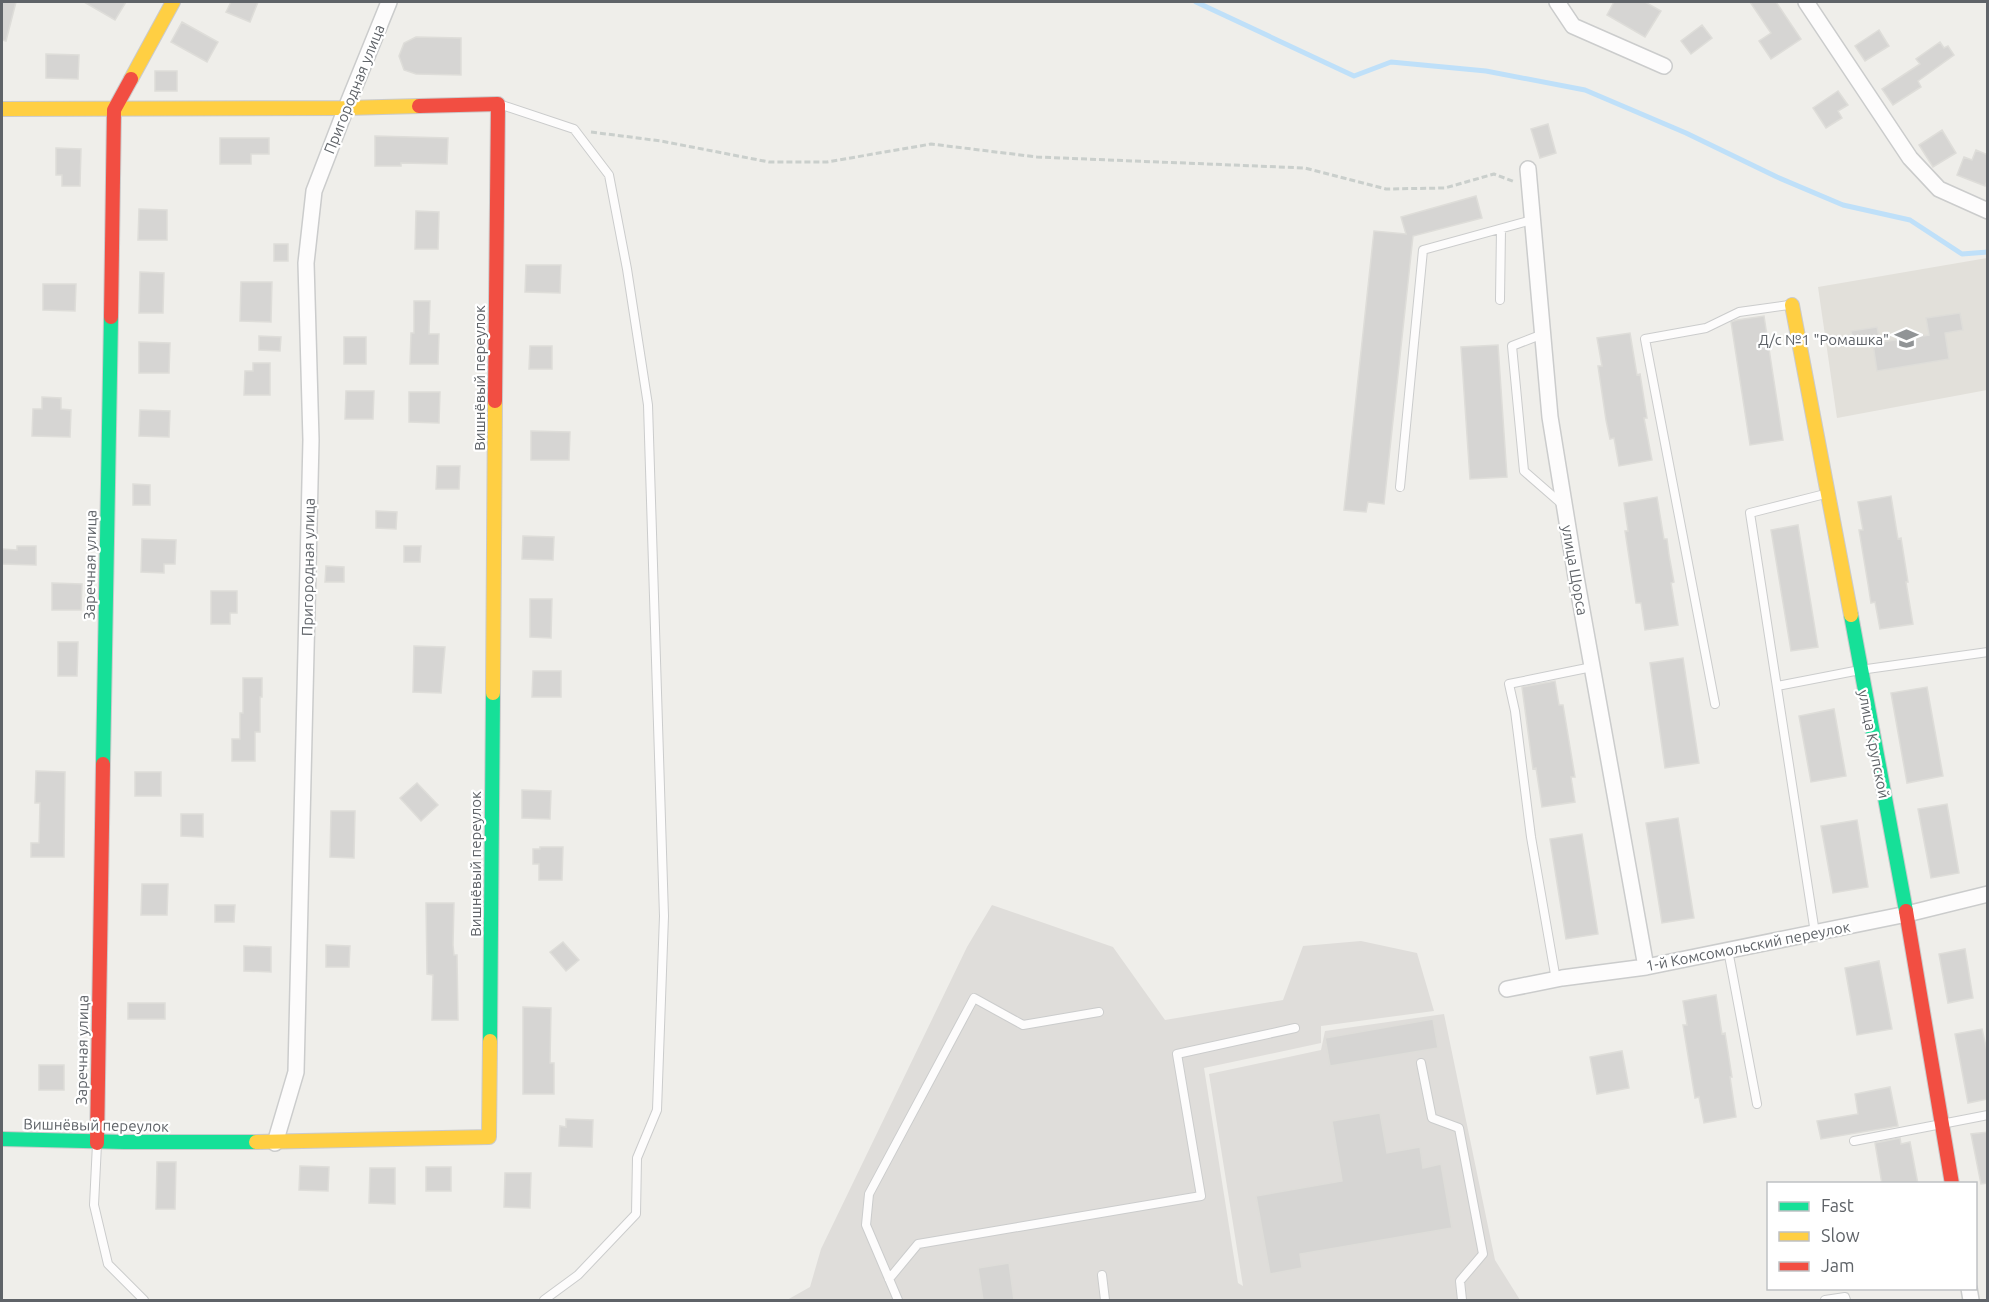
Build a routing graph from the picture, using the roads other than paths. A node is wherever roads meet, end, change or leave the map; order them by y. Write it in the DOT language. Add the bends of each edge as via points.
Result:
graph roads {
  1 [pos="173,2"];
  2 [pos="389,2"];
  3 [pos="1557,2"];
  4 [pos="1806,2"];
  5 [pos="1664,66"];
  6 [pos="498,104"];
  7 [pos="346,108"];
  8 [pos="2,110"];
  9 [pos="114,110"];
  10 [pos="1528,169"];
  11 [pos="1988,210"];
  12 [pos="1532,220"];
  13 [pos="1501,229"];
  14 [pos="1500,300"];
  15 [pos="1792,304"];
  16 [pos="1543,334"];
  17 [pos="1400,487"];
  18 [pos="1827,494"];
  19 [pos="1564,506"];
  20 [pos="1988,651"];
  21 [pos="1592,667"];
  22 [pos="1860,670"];
  23 [pos="1777,686"];
  24 [pos="1715,704"];
  25 [pos="1988,894"];
  26 [pos="1907,914"];
  27 [pos="1815,933"];
  28 [pos="1728,950"];
  29 [pos="1646,967"];
  30 [pos="1556,980"];
  31 [pos="1507,989"];
  32 [pos="1099,1012"];
  33 [pos="1295,1028"];
  34 [pos="1421,1063"];
  35 [pos="1757,1104"];
  36 [pos="1988,1115"];
  37 [pos="1942,1123"];
  38 [pos="2,1139"];
  39 [pos="1854,1141"];
  40 [pos="97,1143"];
  41 [pos="275,1143"];
  42 [pos="1952,1182"];
  43 [pos="1102,1275"];
  44 [pos="889,1279"];
  45 [pos="144,1300"];
  46 [pos="544,1300"];
  47 [pos="898,1300"];
  48 [pos="1105,1300"];
  49 [pos="1462,1300"];
  50 [pos="1825,1300"];
  51 [pos="1846,1300"];
  1 -- 9 [label="street, Заречная улица"];
  2 -- 7 [label="street, Пригородная улица"];
  3 -- 5 [label="street" via="1573,26"];
  4 -- 11 [label="street" via="1910,158 1939,189"];
  6 -- 7 [label="street"];
  6 -- 41 [label="street, Вишнёвый переулок" via="489,1137"];
  6 -- 46 [label="lane" via="574,129 609,176 648,405 664,916 657,1110 637,1158 636,1214 578,1275"];
  7 -- 9 [label="street"];
  7 -- 41 [label="street, Пригородная улица" via="314,191 306,263 311,440 296,1072"];
  8 -- 9 [label="street"];
  9 -- 40 [label="street, Заречная улица"];
  10 -- 12 [label="street, улица Щорса"];
  12 -- 13 [label="lane"];
  12 -- 16 [label="street, улица Щорса"];
  13 -- 14 [label="lane"];
  13 -- 17 [label="lane" via="1423,250"];
  15 -- 18 [label="street, улица Крупской"];
  15 -- 24 [label="lane" via="1739,312 1706,328 1645,339"];
  16 -- 19 [label="street, улица Щорса" via="1550,417"];
  16 -- 19 [label="lane" via="1512,346 1524,471"];
  18 -- 22 [label="street, улица Крупской"];
  18 -- 23 [label="lane" via="1750,513"];
  19 -- 21 [label="street, улица Щорса"];
  20 -- 22 [label="lane"];
  21 -- 29 [label="street, улица Щорса"];
  21 -- 30 [label="lane" via="1509,684"];
  22 -- 23 [label="lane"];
  22 -- 26 [label="street, улица Крупской"];
  23 -- 27 [label="lane"];
  25 -- 26 [label="street, 1-й Комсомольский переулок"];
  26 -- 27 [label="street, 1-й Комсомольский переулок"];
  26 -- 37 [label="street, улица Крупской"];
  27 -- 28 [label="street, 1-й Комсомольский переулок"];
  28 -- 29 [label="street, 1-й Комсомольский переулок"];
  28 -- 35 [label="lane"];
  29 -- 30 [label="street, 1-й Комсомольский переулок"];
  30 -- 31 [label="street, 1-й Комсомольский переулок"];
  32 -- 44 [label="lane" via="1023,1025 974,998 870,1194 866,1225"];
  33 -- 44 [label="lane" via="1177,1054 1201,1196 918,1244"];
  34 -- 49 [label="lane" via="1432,1118 1459,1128 1483,1254 1460,1281"];
  36 -- 37 [label="lane"];
  37 -- 39 [label="lane"];
  37 -- 42 [label="street, улица Крупской"];
  38 -- 40 [label="street, Вишнёвый переулок"];
  40 -- 41 [label="street, Вишнёвый переулок"];
  40 -- 45 [label="lane" via="94,1205 108,1264"];
  43 -- 48 [label="lane"];
  44 -- 47 [label="lane"];
  50 -- 51 [label="lane"];
}
